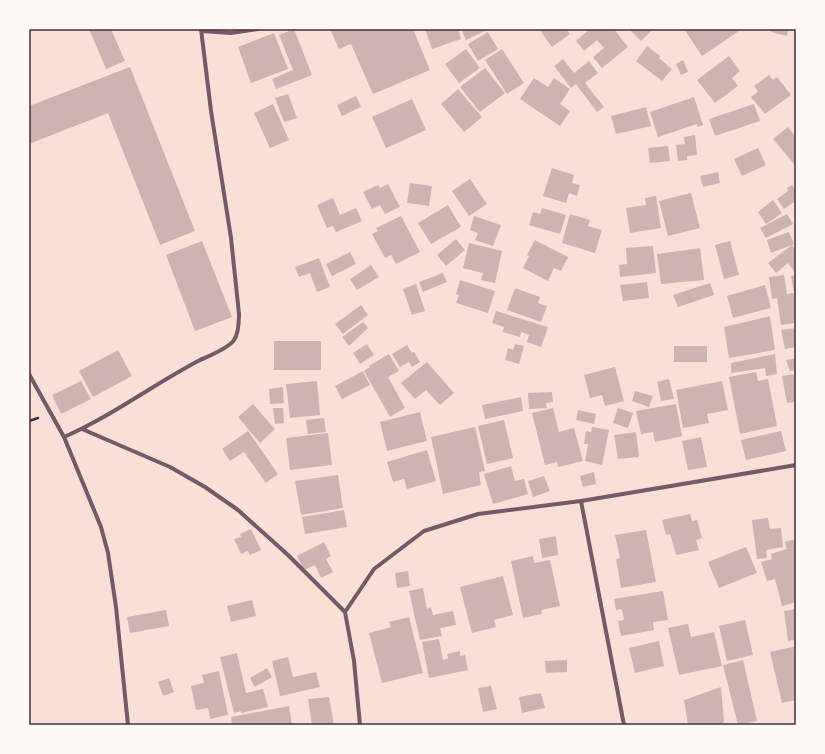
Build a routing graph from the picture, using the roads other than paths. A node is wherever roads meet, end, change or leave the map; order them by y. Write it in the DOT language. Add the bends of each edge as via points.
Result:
graph roads {
  1 [pos="258,29"];
  2 [pos="201,30"];
  3 [pos="29,374"];
  4 [pos="82,429"];
  5 [pos="64,437"];
  6 [pos="796,465"];
  7 [pos="581,501"];
  8 [pos="345,612"];
  9 [pos="128,725"];
  10 [pos="360,725"];
  11 [pos="624,725"];
  1 -- 2 [label="street" via="231,33"];
  2 -- 4 [label="street" via="231,238 239,314 236,336 233,342 219,351 148,389"];
  3 -- 5 [label="street"];
  4 -- 5 [label="street"];
  4 -- 8 [label="street" via="170,467 205,487 238,510"];
  5 -- 9 [label="street" via="93,505 108,553"];
  6 -- 7 [label="street"];
  7 -- 8 [label="street" via="478,514 424,531 374,569"];
  7 -- 11 [label="street"];
  8 -- 10 [label="street" via="354,661"];
}
